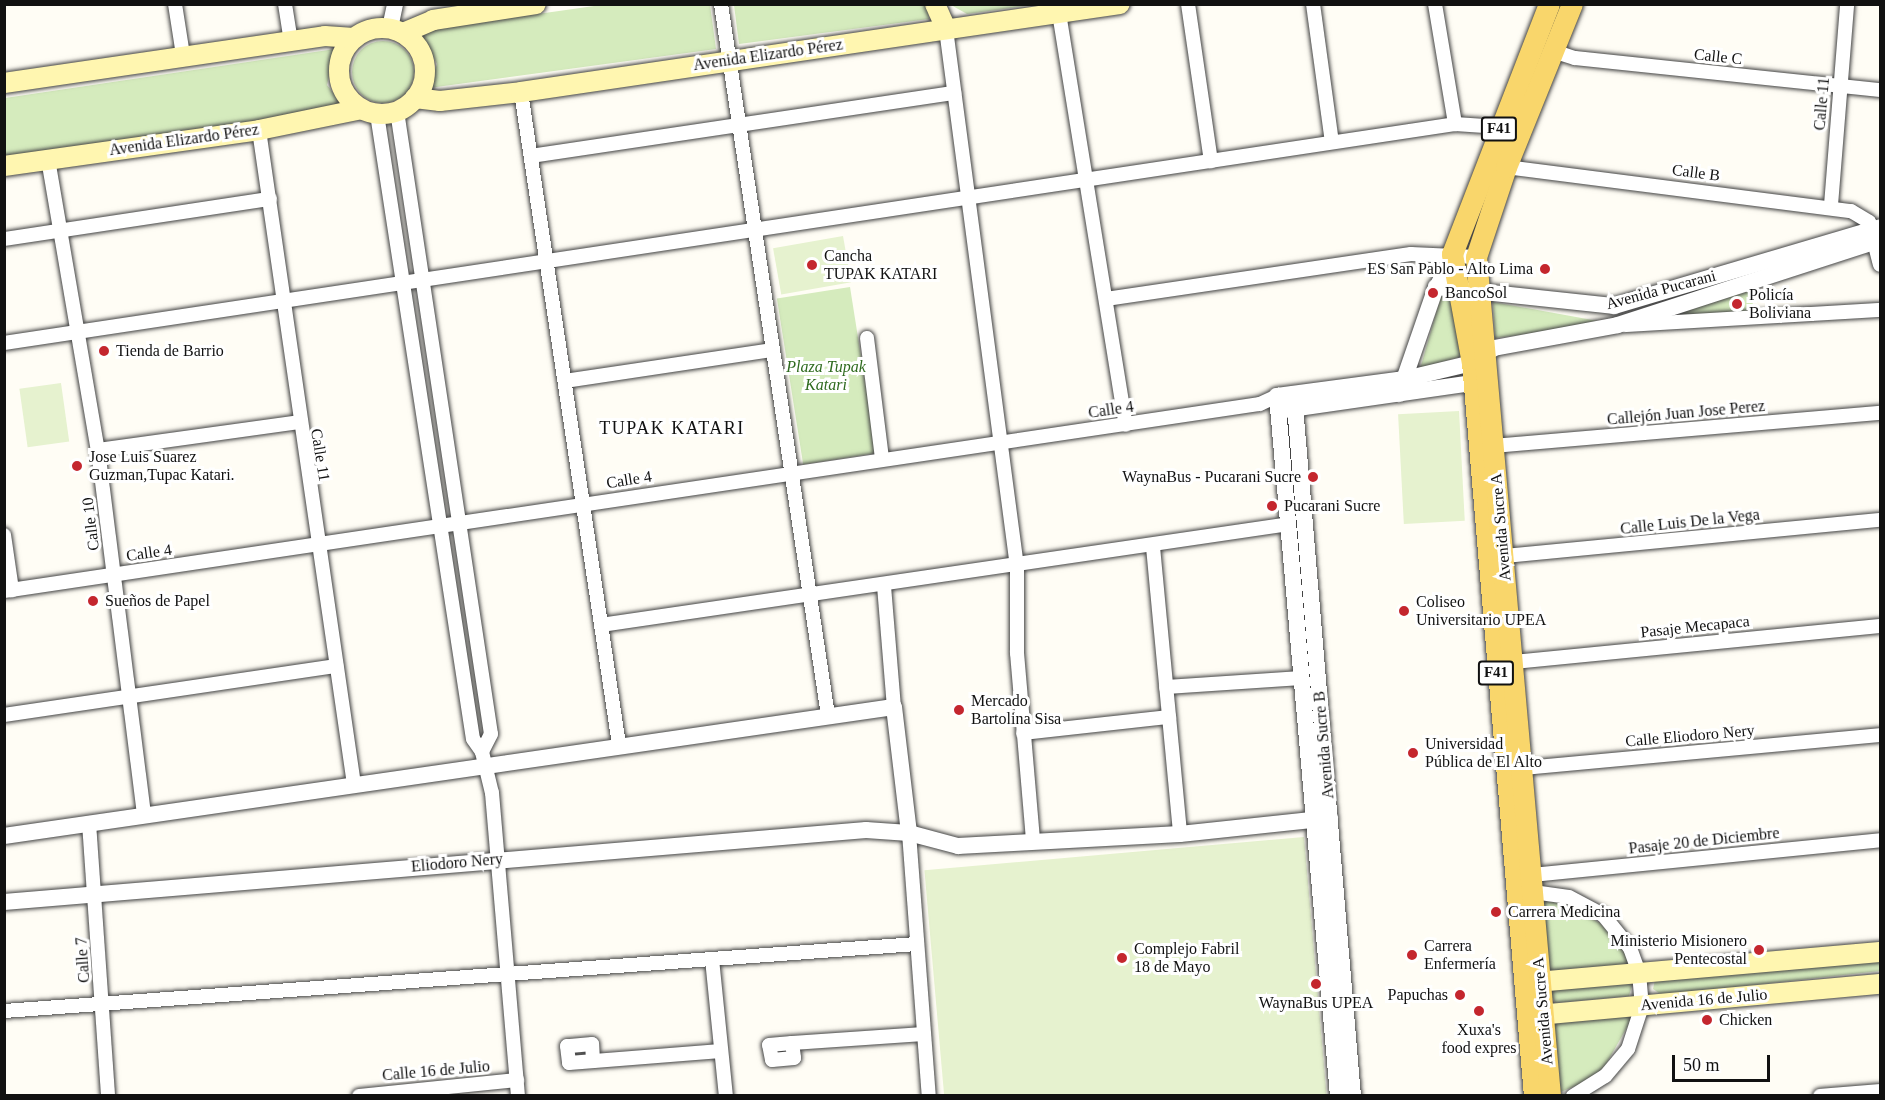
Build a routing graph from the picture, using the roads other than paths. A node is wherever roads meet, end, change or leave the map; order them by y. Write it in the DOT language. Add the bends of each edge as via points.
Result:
graph roads {
  1 [pos="175,4"];
  2 [pos="285,4"];
  3 [pos="395,4"];
  4 [pos="536,4"];
  5 [pos="721,4"];
  6 [pos="935,4"];
  7 [pos="1120,4"];
  8 [pos="1188,4"];
  9 [pos="1313,4"];
  10 [pos="1435,4"];
  11 [pos="1550,4"];
  12 [pos="1572,4"];
  13 [pos="1847,4"];
  14 [pos="1060,9"];
  15 [pos="946,29"];
  16 [pos="397,31"];
  17 [pos="354,38"];
  18 [pos="291,40"];
  19 [pos="1553,51"];
  20 [pos="183,55"];
  21 [pos="729,61"];
  22 [pos="4,83"];
  23 [pos="1840,86"];
  24 [pos="1881,90"];
  25 [pos="521,92"];
  26 [pos="954,93"];
  27 [pos="415,98"];
  28 [pos="369,111"];
  29 [pos="397,111"];
  30 [pos="739,123"];
  31 [pos="1455,124"];
  32 [pos="1500,127"];
  33 [pos="259,130"];
  34 [pos="1332,142"];
  35 [pos="531,156"];
  36 [pos="48,159"];
  37 [pos="1211,160"];
  38 [pos="4,166"];
  39 [pos="1506,167"];
  40 [pos="1087,178"];
  41 [pos="968,197"];
  42 [pos="270,199"];
  43 [pos="1831,205"];
  44 [pos="61,230"];
  45 [pos="755,230"];
  46 [pos="1877,235"];
  47 [pos="4,239"];
  48 [pos="1452,254"];
  49 [pos="1476,257"];
  50 [pos="546,261"];
  51 [pos="1881,265"];
  52 [pos="425,279"];
  53 [pos="403,282"];
  54 [pos="1436,287"];
  55 [pos="1470,287"];
  56 [pos="1106,299"];
  57 [pos="285,301"];
  58 [pos="1614,306"];
  59 [pos="1881,310"];
  60 [pos="1618,325"];
  61 [pos="77,333"];
  62 [pos="867,339"];
  63 [pos="4,343"];
  64 [pos="773,350"];
  65 [pos="1480,370"];
  66 [pos="564,381"];
  67 [pos="1402,386"];
  68 [pos="1286,402"];
  69 [pos="1881,413"];
  70 [pos="299,422"];
  71 [pos="1126,425"];
  72 [pos="1000,442"];
  73 [pos="1494,446"];
  74 [pos="98,450"];
  75 [pos="882,458"];
  76 [pos="791,472"];
  77 [pos="582,503"];
  78 [pos="1881,520"];
  79 [pos="461,522"];
  80 [pos="1289,524"];
  81 [pos="441,525"];
  82 [pos="4,535"];
  83 [pos="317,545"];
  84 [pos="1153,548"];
  85 [pos="1504,556"];
  86 [pos="1017,567"];
  87 [pos="113,575"];
  88 [pos="884,586"];
  89 [pos="8,590"];
  90 [pos="810,597"];
  91 [pos="601,625"];
  92 [pos="1881,626"];
  93 [pos="1513,662"];
  94 [pos="336,666"];
  95 [pos="1302,678"];
  96 [pos="1166,687"];
  97 [pos="127,697"];
  98 [pos="894,707"];
  99 [pos="4,715"];
  100 [pos="828,716"];
  101 [pos="1169,717"];
  102 [pos="1023,733"];
  103 [pos="1881,735"];
  104 [pos="619,745"];
  105 [pos="484,758"];
  106 [pos="1513,769"];
  107 [pos="354,784"];
  108 [pos="144,815"];
  109 [pos="1323,819"];
  110 [pos="89,823"];
  111 [pos="909,833"];
  112 [pos="1180,834"];
  113 [pos="4,836"];
  114 [pos="1881,840"];
  115 [pos="1033,841"];
  116 [pos="498,859"];
  117 [pos="1557,872"];
  118 [pos="1532,883"];
  119 [pos="94,893"];
  120 [pos="1556,894"];
  121 [pos="4,902"];
  122 [pos="917,944"];
  123 [pos="1881,952"];
  124 [pos="712,959"];
  125 [pos="508,973"];
  126 [pos="1639,973"];
  127 [pos="1532,982"];
  128 [pos="1881,984"];
  129 [pos="103,1005"];
  130 [pos="1642,1006"];
  131 [pos="4,1011"];
  132 [pos="1535,1015"];
  133 [pos="924,1035"];
  134 [pos="792,1043"];
  135 [pos="722,1050"];
  136 [pos="593,1061"];
  137 [pos="517,1080"];
  138 [pos="1881,1091"];
  139 [pos="108,1095"];
  140 [pos="358,1095"];
  141 [pos="518,1095"];
  142 [pos="726,1095"];
  143 [pos="929,1095"];
  144 [pos="1338,1095"];
  145 [pos="1353,1095"];
  146 [pos="1534,1095"];
  147 [pos="1550,1095"];
  148 [pos="1573,1095"];
  149 [pos="1820,1095"];
  1 -- 20 [label="street"];
  2 -- 18 [label="street"];
  3 -- 16 [label="street"];
  4 -- 16 [label="main road" via="433,20"];
  5 -- 21 [label="street"];
  6 -- 15 [label="main road"];
  7 -- 14 [label="main road, Avenida Elizardo Pérez"];
  8 -- 37 [label="street"];
  9 -- 34 [label="street"];
  10 -- 31 [label="street"];
  11 -- 32 [label="main road, F41"];
  12 -- 19 [label="main road, F41"];
  13 -- 23 [label="street, Calle 11"];
  14 -- 15 [label="main road, Avenida Elizardo Pérez"];
  14 -- 40 [label="street"];
  15 -- 21 [label="main road, Avenida Elizardo Pérez"];
  15 -- 26 [label="street"];
  16 -- 17 [label="main road"];
  16 -- 27 [label="main road" via="420,51 425,67"];
  17 -- 18 [label="main road"];
  17 -- 28 [label="main road" via="343,51 339,75 344,91"];
  18 -- 20 [label="main road"];
  19 -- 23 [label="street, Calle C" via="1575,58"];
  19 -- 39 [label="main road, F41"];
  20 -- 22 [label="main road"];
  21 -- 25 [label="main road, Avenida Elizardo Pérez"];
  21 -- 30 [label="street"];
  23 -- 24 [label="street, Calle C"];
  23 -- 43 [label="street, Calle 11"];
  25 -- 27 [label="main road, Avenida Elizardo Pérez" via="440,101"];
  25 -- 35 [label="street"];
  26 -- 30 [label="street"];
  26 -- 41 [label="street"];
  27 -- 29 [label="main road"];
  28 -- 29 [label="main road"];
  28 -- 33 [label="main road, Avenida Elizardo Pérez"];
  28 -- 53 [label="street"];
  29 -- 52 [label="street"];
  30 -- 35 [label="street"];
  30 -- 45 [label="street"];
  31 -- 32 [label="street"];
  31 -- 34 [label="street"];
  32 -- 48 [label="main road, F41"];
  33 -- 36 [label="main road, Avenida Elizardo Pérez"];
  33 -- 42 [label="street, Calle 11"];
  34 -- 37 [label="street"];
  35 -- 50 [label="street"];
  36 -- 38 [label="main road, Avenida Elizardo Pérez"];
  36 -- 44 [label="street, Calle 10"];
  37 -- 40 [label="street"];
  39 -- 43 [label="street, Calle B"];
  39 -- 49 [label="main road, F41"];
  40 -- 41 [label="street"];
  40 -- 56 [label="street"];
  41 -- 45 [label="street"];
  41 -- 72 [label="street"];
  42 -- 44 [label="street"];
  42 -- 57 [label="street, Calle 11"];
  43 -- 46 [label="street, Calle B" via="1863,216"];
  44 -- 47 [label="street"];
  44 -- 61 [label="street, Calle 10"];
  45 -- 50 [label="street"];
  45 -- 64 [label="street"];
  46 -- 51 [label="street"];
  46 -- 58 [label="street, Avenida Pucarani"];
  46 -- 60 [label="street, Avenida Pucarani"];
  48 -- 49 [label="street"];
  48 -- 54 [label="street"];
  48 -- 55 [label="main road, F41"];
  48 -- 56 [label="street" via="1411,254"];
  49 -- 55 [label="main road, F41"];
  50 -- 52 [label="street"];
  50 -- 66 [label="street"];
  52 -- 53 [label="street"];
  52 -- 79 [label="street"];
  53 -- 57 [label="street"];
  53 -- 81 [label="street"];
  54 -- 55 [label="street, Avenida Pucarani"];
  54 -- 67 [label="street"];
  55 -- 58 [label="street, Avenida Pucarani" via="1580,306"];
  55 -- 65 [label="main road, F41"];
  56 -- 71 [label="street"];
  57 -- 61 [label="street"];
  57 -- 70 [label="street, Calle 11"];
  58 -- 60 [label="street"];
  59 -- 60 [label="street"];
  60 -- 65 [label="street, Avenida Pucarani"];
  61 -- 63 [label="street"];
  61 -- 74 [label="street, Calle 10"];
  62 -- 75 [label="street"];
  64 -- 66 [label="street"];
  64 -- 76 [label="street"];
  65 -- 67 [label="street, Avenida Pucarani"];
  65 -- 73 [label="main road, Avenida Sucre A / F41"];
  65 -- 106 [label="main road, Avenida Sucre A / F41"];
  66 -- 77 [label="street"];
  67 -- 68 [label="street, Avenida Pucarani"];
  68 -- 71 [label="street, Calle 4"];
  68 -- 80 [label="street, Avenida Sucre B"];
  68 -- 109 [label="street, Avenida Sucre B"];
  69 -- 73 [label="street, Callejón Juan Jose Perez"];
  70 -- 74 [label="street"];
  70 -- 83 [label="street, Calle 11"];
  71 -- 72 [label="street, Calle 4"];
  72 -- 75 [label="street, Calle 4"];
  72 -- 86 [label="street"];
  73 -- 85 [label="main road, Avenida Sucre A / F41"];
  74 -- 87 [label="street, Calle 10"];
  75 -- 76 [label="street, Calle 4"];
  76 -- 77 [label="street, Calle 4"];
  76 -- 90 [label="street"];
  77 -- 79 [label="street, Calle 4"];
  77 -- 91 [label="street"];
  78 -- 85 [label="street, Calle Luis De la Vega"];
  79 -- 81 [label="street, Calle 4"];
  79 -- 105 [label="street" via="491,734"];
  80 -- 84 [label="street"];
  80 -- 95 [label="street, Avenida Sucre B"];
  81 -- 83 [label="street, Calle 4"];
  81 -- 105 [label="street" via="473,739"];
  82 -- 89 [label="street"];
  83 -- 87 [label="street, Calle 4"];
  83 -- 94 [label="street, Calle 11"];
  84 -- 86 [label="street"];
  84 -- 96 [label="street"];
  85 -- 93 [label="main road, Avenida Sucre A / F41"];
  86 -- 88 [label="street"];
  86 -- 102 [label="street"];
  87 -- 89 [label="street, Calle 4"];
  87 -- 97 [label="street, Calle 10"];
  88 -- 90 [label="street"];
  88 -- 98 [label="street"];
  90 -- 91 [label="street"];
  90 -- 100 [label="street"];
  91 -- 104 [label="street"];
  92 -- 93 [label="street, Pasaje Mecapaca"];
  93 -- 106 [label="main road, Avenida Sucre A / F41"];
  94 -- 97 [label="street"];
  94 -- 107 [label="street, Calle 11"];
  95 -- 96 [label="street"];
  95 -- 109 [label="street, Avenida Sucre B"];
  96 -- 101 [label="street"];
  97 -- 99 [label="street"];
  97 -- 108 [label="street, Calle 10"];
  98 -- 100 [label="street"];
  98 -- 111 [label="street"];
  100 -- 104 [label="street"];
  101 -- 102 [label="street"];
  101 -- 112 [label="street"];
  102 -- 115 [label="street"];
  103 -- 106 [label="street, Calle Eliodoro Nery"];
  104 -- 105 [label="street"];
  105 -- 107 [label="street"];
  105 -- 116 [label="street"];
  106 -- 118 [label="main road, Avenida Sucre A / F41"];
  106 -- 127 [label="main road, Avenida Sucre A / F41"];
  107 -- 108 [label="street"];
  108 -- 110 [label="street"];
  109 -- 112 [label="street, Eliodoro Nery"];
  109 -- 144 [label="street, Avenida Sucre B"];
  109 -- 145 [label="street, Avenida Sucre B"];
  110 -- 113 [label="street"];
  110 -- 119 [label="street, Calle 7"];
  111 -- 115 [label="street, Eliodoro Nery" via="958,846"];
  111 -- 116 [label="street, Eliodoro Nery" via="866,830"];
  111 -- 122 [label="street"];
  112 -- 115 [label="street, Eliodoro Nery"];
  114 -- 117 [label="street, Pasaje 20 de Diciembre"];
  116 -- 119 [label="street, Eliodoro Nery"];
  116 -- 125 [label="street"];
  117 -- 118 [label="street, Pasaje 20 de Diciembre"];
  117 -- 120 [label="street"];
  118 -- 120 [label="street"];
  118 -- 127 [label="main road, Avenida Sucre A / F41"];
  119 -- 121 [label="street, Eliodoro Nery"];
  119 -- 129 [label="street, Calle 7"];
  120 -- 126 [label="street" via="1581,902 1609,921 1630,948"];
  122 -- 124 [label="street"];
  122 -- 133 [label="street"];
  123 -- 126 [label="main road, Avenida 16 de Julio"];
  124 -- 125 [label="street"];
  124 -- 135 [label="street"];
  125 -- 129 [label="street"];
  125 -- 137 [label="street"];
  126 -- 127 [label="main road, Avenida 16 de Julio"];
  126 -- 130 [label="street"];
  127 -- 132 [label="main road, Avenida Sucre A / F41"];
  128 -- 130 [label="main road, Avenida 16 de Julio"];
  129 -- 131 [label="street"];
  129 -- 139 [label="street, Calle 7"];
  130 -- 132 [label="main road, Avenida 16 de Julio"];
  130 -- 148 [label="street" via="1621,1059 1600,1080"];
  132 -- 146 [label="main road, Avenida Sucre A / F41"];
  132 -- 147 [label="main road, Avenida Sucre A / F41"];
  133 -- 134 [label="street"];
  133 -- 143 [label="street"];
  135 -- 136 [label="street"];
  135 -- 142 [label="street"];
  137 -- 140 [label="street, Calle 16 de Julio"];
  137 -- 141 [label="street"];
  138 -- 149 [label="street"];
}
